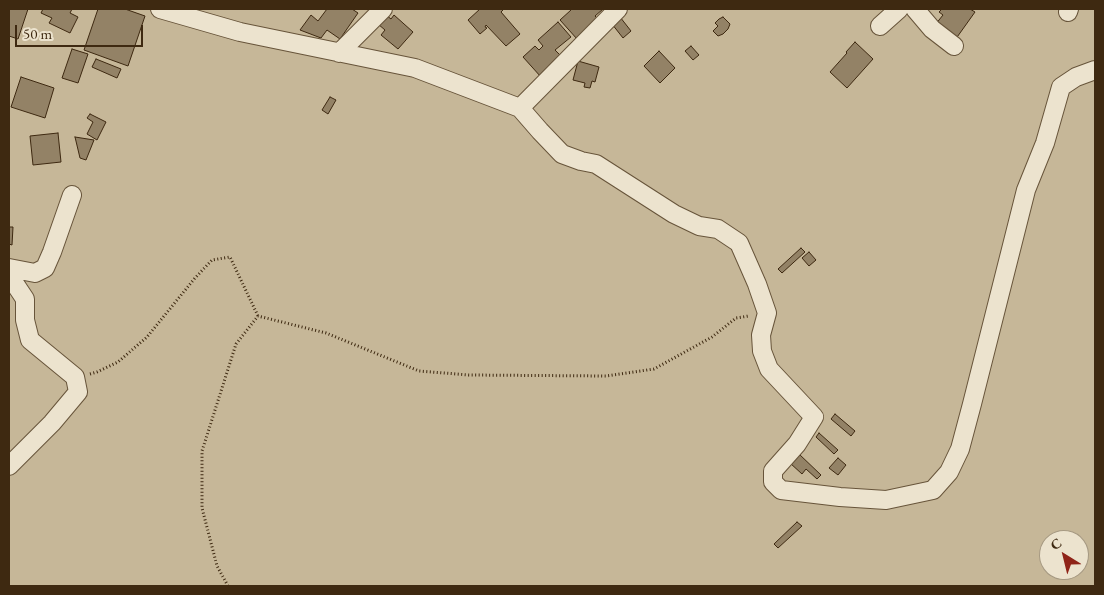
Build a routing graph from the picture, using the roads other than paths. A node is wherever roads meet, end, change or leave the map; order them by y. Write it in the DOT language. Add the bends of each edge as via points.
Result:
graph roads {
  1 [pos="160,9"];
  2 [pos="383,9"];
  3 [pos="618,9"];
  4 [pos="899,9"];
  5 [pos="915,9"];
  6 [pos="880,26"];
  7 [pos="954,46"];
  8 [pos="339,53"];
  9 [pos="1095,70"];
  10 [pos="520,108"];
  11 [pos="72,195"];
  12 [pos="9,268"];
  13 [pos="9,277"];
  14 [pos="9,466"];
  1 -- 8 [label="street" via="240,32"];
  2 -- 8 [label="street"];
  3 -- 10 [label="street"];
  4 -- 6 [label="street"];
  5 -- 7 [label="street" via="932,29"];
  8 -- 10 [label="street" via="415,68"];
  9 -- 10 [label="street" via="1061,87 1045,143 1026,190 960,449 949,472 933,490 886,500 781,490 773,482 773,471 797,444 814,417 769,369 762,351 761,336 767,314 739,243 718,229 699,226 674,214 596,164 562,154"];
  11 -- 12 [label="street" via="45,268 35,273"];
  13 -- 14 [label="street" via="25,299 25,320 30,340 75,377 78,392"];
}
